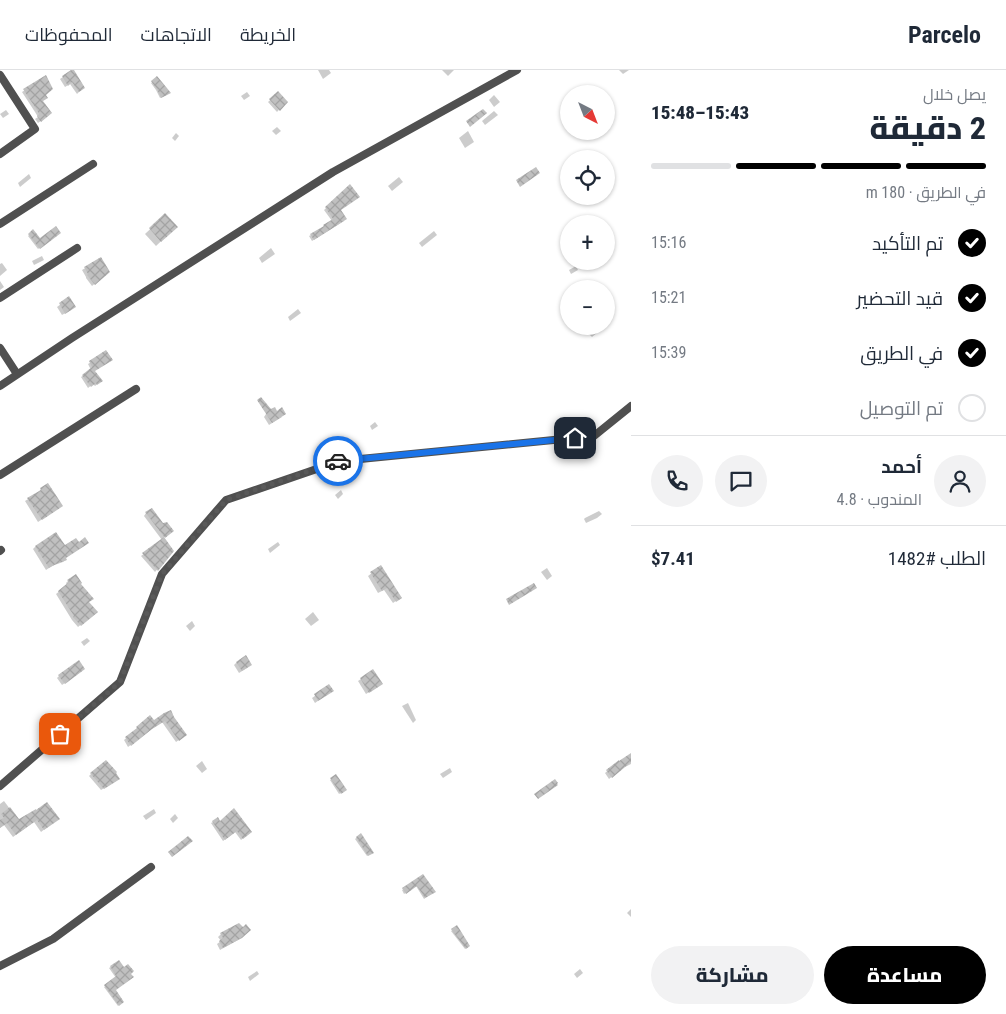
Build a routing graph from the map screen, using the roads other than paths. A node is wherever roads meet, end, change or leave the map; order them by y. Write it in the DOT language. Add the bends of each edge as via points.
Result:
graph roads {
  1 [pos="6,70"];
  2 [pos="517,70"];
  3 [pos="0,74"];
  4 [pos="0,154"];
  5 [pos="93,164"];
  6 [pos="0,224"];
  7 [pos="77,248"];
  8 [pos="0,298"];
  9 [pos="0,348"];
  10 [pos="17,374"];
  11 [pos="0,386"];
  12 [pos="136,390"];
  13 [pos="631,406"];
  14 [pos="0,476"];
  15 [pos="0,786"];
  16 [pos="152,867"];
  17 [pos="0,966"];
  1 -- 3 [label="street"];
  2 -- 10 [label="street" via="333,172"];
  3 -- 4 [label="street" via="35,129"];
  5 -- 6 [label="street"];
  7 -- 8 [label="street"];
  9 -- 10 [label="street"];
  10 -- 11 [label="street"];
  12 -- 14 [label="street"];
  13 -- 15 [label="street" via="594,436 340,461 226,500 162,574 120,682"];
  16 -- 17 [label="street" via="53,939"];
}
